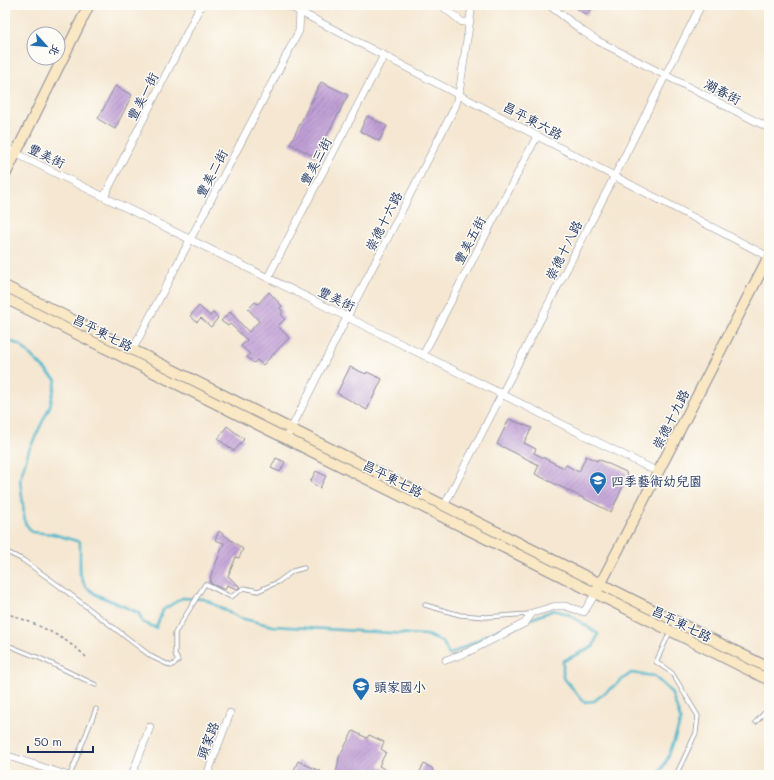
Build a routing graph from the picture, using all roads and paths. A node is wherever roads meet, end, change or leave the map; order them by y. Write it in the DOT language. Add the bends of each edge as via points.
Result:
graph roads {
  1 [pos="89,5"];
  2 [pos="201,5"];
  3 [pos="286,5"];
  4 [pos="441,5"];
  5 [pos="472,5"];
  6 [pos="549,5"];
  7 [pos="701,5"];
  8 [pos="301,9"];
  9 [pos="470,22"];
  10 [pos="384,55"];
  11 [pos="666,76"];
  12 [pos="459,94"];
  13 [pos="769,128"];
  14 [pos="537,136"];
  15 [pos="5,148"];
  16 [pos="16,153"];
  17 [pos="5,175"];
  18 [pos="615,176"];
  19 [pos="104,197"];
  20 [pos="190,239"];
  21 [pos="769,257"];
  22 [pos="268,277"];
  23 [pos="5,286"];
  24 [pos="5,298"];
  25 [pos="348,316"];
  26 [pos="133,349"];
  27 [pos="423,355"];
  28 [pos="502,394"];
  29 [pos="289,434"];
  30 [pos="658,472"];
  31 [pos="444,506"];
  32 [pos="5,551"];
  33 [pos="304,568"];
  34 [pos="601,583"];
  35 [pos="595,594"];
  36 [pos="425,605"];
  37 [pos="5,613"];
  38 [pos="532,614"];
  39 [pos="671,631"];
  40 [pos="5,644"];
  41 [pos="86,657"];
  42 [pos="446,660"];
  43 [pos="769,668"];
  44 [pos="769,680"];
  45 [pos="96,685"];
  46 [pos="769,708"];
  47 [pos="96,709"];
  48 [pos="230,713"];
  49 [pos="756,722"];
  50 [pos="150,727"];
  51 [pos="5,755"];
  52 [pos="66,775"];
  53 [pos="70,775"];
  54 [pos="132,775"];
  55 [pos="207,775"];
  56 [pos="676,775"];
  1 -- 16 [label="street"];
  2 -- 19 [label="street, 豐美一街"];
  3 -- 8 [label="street, 昌平東六路"];
  4 -- 9 [label="street" via="462,22"];
  5 -- 9 [label="street, 崇德十六路"];
  6 -- 11 [label="street, 潮春街" via="584,32"];
  7 -- 11 [label="street, 崇德十八路"];
  8 -- 10 [label="street, 昌平東六路"];
  8 -- 20 [label="street, 豐美二街" via="299,31"];
  9 -- 12 [label="street, 崇德十六路"];
  10 -- 12 [label="street, 昌平東六路"];
  10 -- 22 [label="street, 豐美三街"];
  11 -- 13 [label="street, 潮春街"];
  11 -- 18 [label="street, 崇德十八路"];
  12 -- 14 [label="street, 昌平東六路"];
  12 -- 25 [label="street, 崇德十六路" via="455,107"];
  14 -- 18 [label="street, 昌平東六路"];
  14 -- 27 [label="street, 豐美五街"];
  15 -- 16 [label="street, 豐美街"];
  16 -- 17 [label="street"];
  16 -- 19 [label="street, 豐美街"];
  18 -- 21 [label="street, 昌平東六路"];
  18 -- 28 [label="street, 崇德十八路"];
  19 -- 20 [label="street, 豐美街"];
  20 -- 22 [label="street, 豐美街"];
  20 -- 26 [label="street, 豐美二街"];
  21 -- 30 [label="street, 崇德十九路"];
  22 -- 25 [label="street, 豐美街"];
  23 -- 26 [label="street, 昌平東七路"];
  24 -- 29 [label="street, 昌平東七路"];
  25 -- 27 [label="street, 豐美街"];
  25 -- 29 [label="street, 崇德十六路"];
  26 -- 29 [label="street, 昌平東七路"];
  27 -- 28 [label="street, 豐美街"];
  28 -- 30 [label="street, 豐美街"];
  28 -- 31 [label="street, 崇德十八路"];
  29 -- 31 [label="street, 昌平東七路"];
  29 -- 35 [label="street, 昌平東七路"];
  30 -- 34 [label="street, 崇德十九路"];
  31 -- 34 [label="street, 昌平東七路"];
  32 -- 33 [label="lane" via="24,560 152,657 171,666 178,661 175,654 175,633 205,584 231,597 244,588 258,591 278,582 293,571"];
  34 -- 35 [label="street, 崇德十九路"];
  34 -- 43 [label="street, 昌平東七路"];
  35 -- 38 [label="street" via="584,612 556,606"];
  35 -- 39 [label="street, 昌平東七路"];
  36 -- 38 [label="lane" via="460,615 486,617"];
  37 -- 41 [label="path" via="49,632 77,648"];
  38 -- 42 [label="street" via="525,623 468,652"];
  39 -- 44 [label="street, 昌平東七路"];
  39 -- 56 [label="lane" via="656,662 672,673 698,716 696,733"];
  40 -- 45 [label="lane"];
  46 -- 49 [label="lane"];
  47 -- 53 [label="lane"];
  48 -- 55 [label="street, 頭家路"];
  50 -- 54 [label="street"];
  51 -- 52 [label="street"];
}
